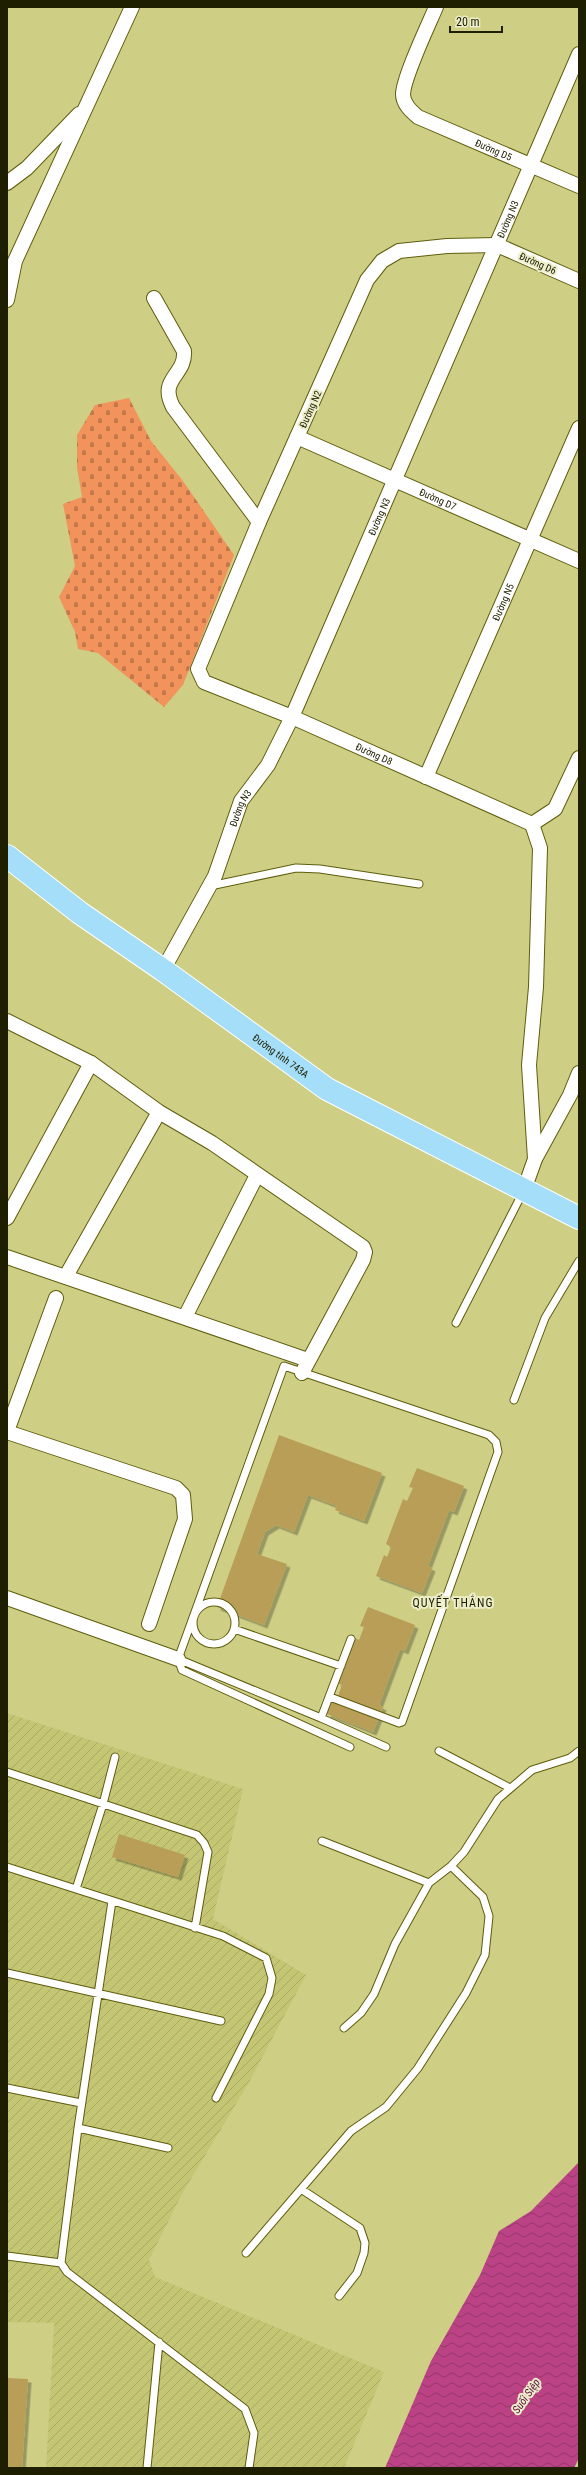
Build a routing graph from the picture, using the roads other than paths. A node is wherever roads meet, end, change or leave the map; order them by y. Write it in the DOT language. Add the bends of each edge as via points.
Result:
graph roads {
  1 [pos="132,7"];
  2 [pos="436,7"];
  3 [pos="579,54"];
  4 [pos="86,106"];
  5 [pos="531,166"];
  6 [pos="7,183"];
  7 [pos="579,186"];
  8 [pos="497,245"];
  9 [pos="579,281"];
  10 [pos="154,298"];
  11 [pos="7,300"];
  12 [pos="579,428"];
  13 [pos="297,437"];
  14 [pos="395,480"];
  15 [pos="259,522"];
  16 [pos="531,540"];
  17 [pos="579,561"];
  18 [pos="198,669"];
  19 [pos="292,717"];
  20 [pos="579,758"];
  21 [pos="426,777"];
  22 [pos="532,824"];
  23 [pos="7,856"];
  24 [pos="419,884"];
  25 [pos="209,886"];
  26 [pos="163,970"];
  27 [pos="7,1021"];
  28 [pos="91,1063"];
  29 [pos="579,1073"];
  30 [pos="574,1097"];
  31 [pos="159,1112"];
  32 [pos="535,1159"];
  33 [pos="257,1175"];
  34 [pos="524,1190"];
  35 [pos="7,1218"];
  36 [pos="579,1218"];
  37 [pos="7,1257"];
  38 [pos="579,1261"];
  39 [pos="66,1276"];
  40 [pos="56,1298"];
  41 [pos="185,1317"];
  42 [pos="456,1323"];
  43 [pos="305,1366"];
  44 [pos="514,1400"];
  45 [pos="7,1432"];
  46 [pos="7,1598"];
  47 [pos="194,1614"];
  48 [pos="149,1624"];
  49 [pos="234,1629"];
  50 [pos="351,1639"];
  51 [pos="178,1659"];
  52 [pos="341,1666"];
  53 [pos="330,1697"];
  54 [pos="321,1718"];
  55 [pos="386,1746"];
  56 [pos="350,1748"];
  57 [pos="439,1751"];
  58 [pos="579,1751"];
  59 [pos="115,1758"];
  60 [pos="7,1772"];
  61 [pos="510,1788"];
  62 [pos="103,1804"];
  63 [pos="322,1841"];
  64 [pos="452,1866"];
  65 [pos="7,1867"];
  66 [pos="429,1883"];
  67 [pos="76,1889"];
  68 [pos="112,1901"];
  69 [pos="195,1928"];
  70 [pos="7,1973"];
  71 [pos="98,1993"];
  72 [pos="221,2021"];
  73 [pos="344,2028"];
  74 [pos="7,2088"];
  75 [pos="216,2098"];
  76 [pos="82,2103"];
  77 [pos="78,2128"];
  78 [pos="168,2148"];
  79 [pos="301,2189"];
  80 [pos="246,2253"];
  81 [pos="7,2256"];
  82 [pos="61,2263"];
  83 [pos="339,2296"];
  84 [pos="159,2342"];
  85 [pos="147,2468"];
  86 [pos="249,2468"];
  1 -- 4 [label="street"];
  2 -- 5 [label="street, Đường D5" via="406,80 403,95 409,110 418,117"];
  3 -- 5 [label="street, Đường N3"];
  4 -- 6 [label="street" via="27,168"];
  4 -- 11 [label="street" via="15,261"];
  5 -- 7 [label="street, Đường D5"];
  5 -- 8 [label="street, Đường N3"];
  8 -- 9 [label="street, Đường D6"];
  8 -- 13 [label="street, Đường N2" via="447,246 399,252 382,261 368,280"];
  8 -- 14 [label="street, Đường N3"];
  10 -- 15 [label="street" via="184,351 185,360 167,386 168,397"];
  12 -- 16 [label="street, Đường N5"];
  13 -- 14 [label="street, Đường D7"];
  13 -- 15 [label="street, Đường N2"];
  14 -- 16 [label="street, Đường D7"];
  14 -- 19 [label="street, Đường N3"];
  15 -- 18 [label="street, Đường N2"];
  16 -- 17 [label="street, Đường D7"];
  16 -- 21 [label="street, Đường N5"];
  18 -- 19 [label="street, Đường D8" via="204,682"];
  19 -- 21 [label="street, Đường D8"];
  19 -- 25 [label="street, Đường N3" via="268,766 242,801"];
  20 -- 22 [label="street" via="555,809"];
  21 -- 22 [label="street, Đường D8"];
  22 -- 32 [label="street" via="540,848 536,987 530,1065"];
  23 -- 26 [label="main road, Đường tỉnh 743A" via="80,913"];
  24 -- 25 [label="lane" via="320,869 296,868"];
  25 -- 26 [label="street, Đường N3"];
  26 -- 34 [label="main road, Đường tỉnh 743A" via="327,1089"];
  27 -- 28 [label="street"];
  28 -- 31 [label="street"];
  28 -- 35 [label="street"];
  29 -- 30 [label="street"];
  30 -- 32 [label="street"];
  31 -- 33 [label="street" via="212,1143"];
  31 -- 39 [label="street"];
  32 -- 34 [label="street"];
  33 -- 41 [label="street"];
  33 -- 43 [label="street" via="360,1244 364,1250 363,1260"];
  34 -- 36 [label="main road, Đường tỉnh 743A"];
  34 -- 42 [label="lane"];
  37 -- 39 [label="street"];
  38 -- 44 [label="lane" via="545,1318"];
  39 -- 41 [label="street"];
  40 -- 45 [label="street"];
  41 -- 43 [label="street"];
  43 -- 47 [label="lane" via="284,1366"];
  43 -- 53 [label="lane" via="489,1435 496,1442 498,1452 402,1722"];
  45 -- 48 [label="street" via="176,1488 183,1495 185,1519"];
  46 -- 51 [label="street"];
  47 -- 49 [label="lane" via="204,1604 218,1602 230,1609 234,1615"];
  47 -- 49 [label="lane" via="192,1621 196,1635 206,1644 213,1645 226,1641"];
  47 -- 51 [label="lane"];
  49 -- 52 [label="lane"];
  50 -- 52 [label="lane"];
  51 -- 54 [label="lane"];
  51 -- 56 [label="lane" via="182,1670"];
  52 -- 53 [label="lane"];
  53 -- 54 [label="lane"];
  54 -- 55 [label="lane"];
  57 -- 61 [label="lane"];
  58 -- 61 [label="lane" via="570,1758 532,1770"];
  59 -- 62 [label="lane"];
  60 -- 62 [label="lane"];
  61 -- 64 [label="lane" via="498,1799"];
  62 -- 67 [label="lane"];
  62 -- 69 [label="lane" via="197,1835 204,1843 208,1852"];
  63 -- 66 [label="lane"];
  64 -- 66 [label="lane"];
  64 -- 79 [label="lane" via="483,1897 489,1916 485,1955 452,2016 418,2068 386,2107 351,2131"];
  65 -- 67 [label="lane"];
  66 -- 73 [label="lane" via="396,1944 374,1994 361,2013"];
  67 -- 68 [label="lane"];
  68 -- 69 [label="lane"];
  68 -- 71 [label="lane"];
  69 -- 75 [label="lane" via="223,1936 266,1958 272,1978 269,1994"];
  70 -- 71 [label="lane"];
  71 -- 72 [label="lane"];
  71 -- 76 [label="lane"];
  74 -- 76 [label="lane"];
  76 -- 77 [label="lane"];
  77 -- 78 [label="lane"];
  77 -- 82 [label="lane"];
  79 -- 80 [label="lane"];
  79 -- 83 [label="lane" via="360,2228 364,2253 357,2273"];
  81 -- 82 [label="lane"];
  82 -- 84 [label="lane" via="67,2272"];
  84 -- 85 [label="lane"];
  84 -- 86 [label="lane" via="245,2409 254,2433"];
}
